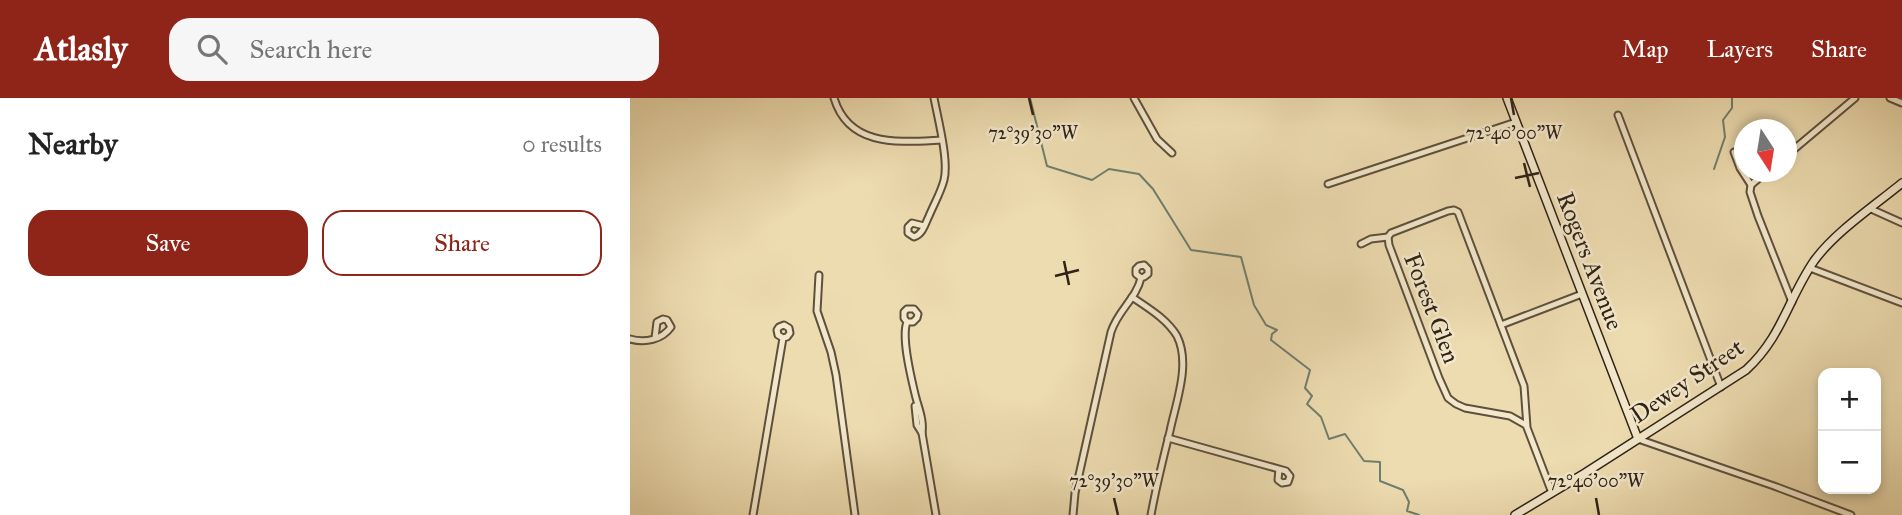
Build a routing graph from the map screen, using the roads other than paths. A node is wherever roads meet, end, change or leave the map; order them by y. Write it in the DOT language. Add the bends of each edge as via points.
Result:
graph roads {
  1 [pos="835,98"];
  2 [pos="934,98"];
  3 [pos="1134,98"];
  4 [pos="1854,98"];
  5 [pos="1890,98"];
  6 [pos="1509,99"];
  7 [pos="1902,103"];
  8 [pos="1618,115"];
  9 [pos="1516,122"];
  10 [pos="941,140"];
  11 [pos="1797,147"];
  12 [pos="1172,153"];
  13 [pos="1749,182"];
  14 [pos="1754,182"];
  15 [pos="1902,183"];
  16 [pos="1328,184"];
  17 [pos="1751,185"];
  18 [pos="1871,209"];
  19 [pos="1902,223"];
  20 [pos="924,226"];
  21 [pos="1388,237"];
  22 [pos="1360,244"];
  23 [pos="1810,268"];
  24 [pos="819,275"];
  25 [pos="1141,278"];
  26 [pos="1582,294"];
  27 [pos="1132,297"];
  28 [pos="1792,303"];
  29 [pos="1902,303"];
  30 [pos="907,322"];
  31 [pos="1501,325"];
  32 [pos="656,338"];
  33 [pos="783,338"];
  34 [pos="630,340"];
  35 [pos="1721,387"];
  36 [pos="1527,427"];
  37 [pos="1168,438"];
  38 [pos="1638,439"];
  39 [pos="1279,469"];
  40 [pos="1552,493"];
  41 [pos="753,515"];
  42 [pos="855,515"];
  43 [pos="936,515"];
  44 [pos="1073,515"];
  45 [pos="1151,515"];
  46 [pos="1515,515"];
  47 [pos="1851,515"];
  1 -- 10 [label="street" via="846,121 868,135 894,142"];
  2 -- 10 [label="street"];
  3 -- 12 [label="street" via="1157,139"];
  4 -- 11 [label="street"];
  5 -- 7 [label="street"];
  6 -- 9 [label="main road, Rogers Avenue"];
  8 -- 35 [label="street"];
  9 -- 16 [label="street"];
  9 -- 26 [label="main road, Rogers Avenue"];
  10 -- 20 [label="street" via="945,178"];
  13 -- 17 [label="street"];
  14 -- 17 [label="street"];
  15 -- 18 [label="main road, Dewey Street"];
  17 -- 28 [label="street" via="1758,216"];
  18 -- 19 [label="street"];
  18 -- 23 [label="main road, Dewey Street" via="1832,240"];
  21 -- 22 [label="street"];
  21 -- 31 [label="street, Forest Glen" via="1438,214 1457,211"];
  21 -- 36 [label="street, Forest Glen" via="1448,398 1465,408 1510,416"];
  23 -- 28 [label="main road, Dewey Street"];
  23 -- 29 [label="street"];
  24 -- 42 [label="street" via="817,311 836,375"];
  25 -- 27 [label="street"];
  26 -- 31 [label="street"];
  26 -- 38 [label="main road, Rogers Avenue"];
  27 -- 37 [label="street" via="1168,324 1181,348 1181,378"];
  27 -- 44 [label="street" via="1111,332"];
  28 -- 35 [label="main road, Dewey Street" via="1764,351"];
  30 -- 43 [label="street" via="904,337"];
  31 -- 36 [label="street, Forest Glen" via="1524,386"];
  32 -- 34 [label="street"];
  33 -- 41 [label="street"];
  35 -- 38 [label="main road, Dewey Street"];
  36 -- 40 [label="street, Forest Glen"];
  37 -- 39 [label="street"];
  37 -- 45 [label="street"];
  38 -- 40 [label="main road, Dewey Street"];
  38 -- 47 [label="street"];
  40 -- 46 [label="main road, Dewey Street"];
}
